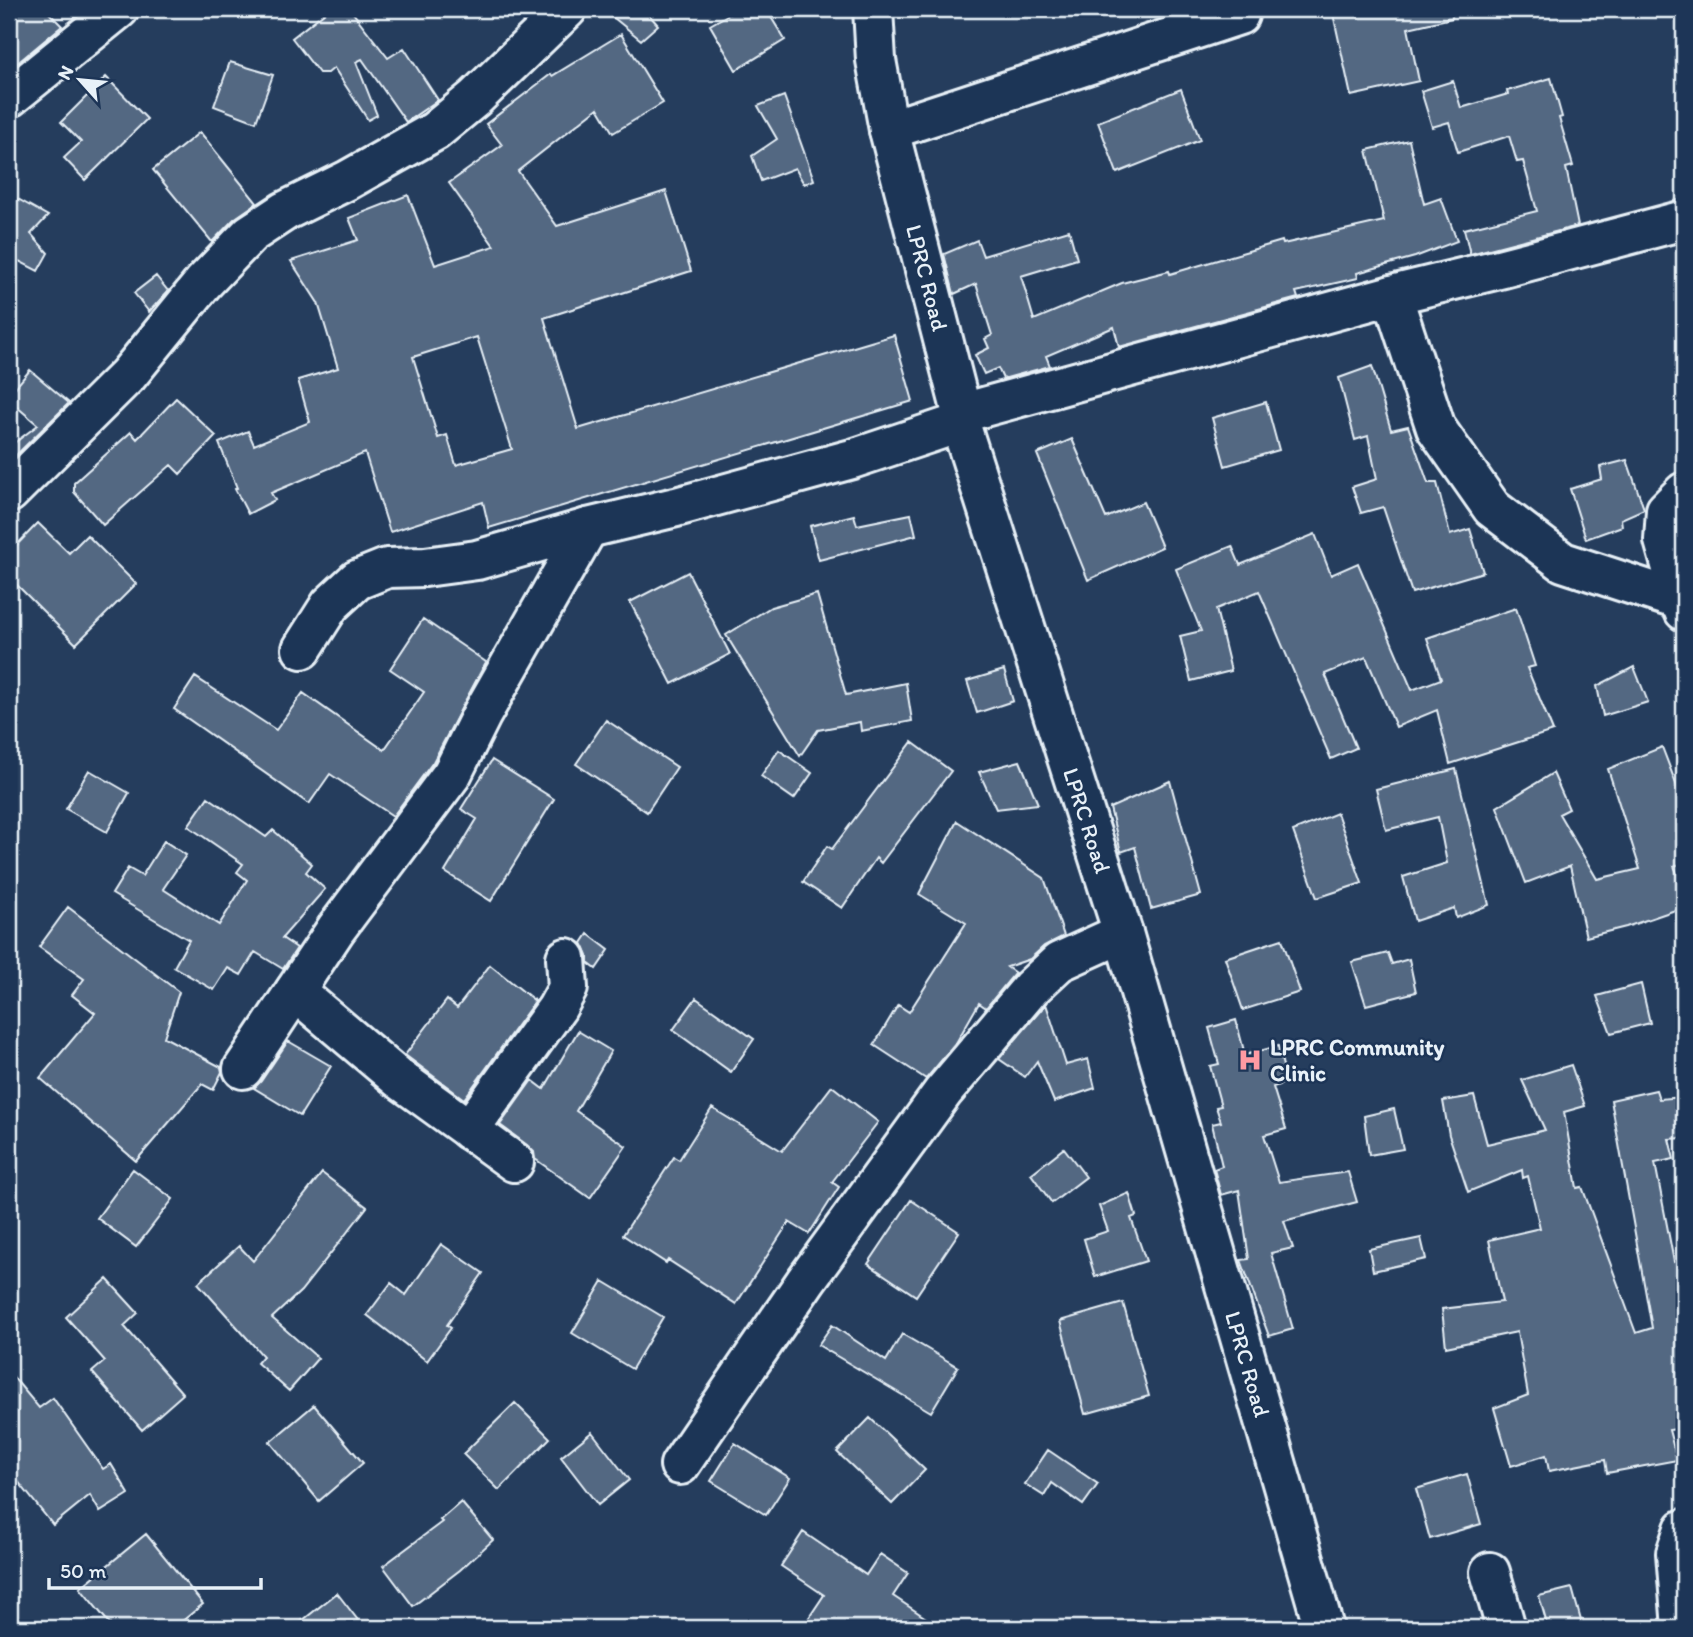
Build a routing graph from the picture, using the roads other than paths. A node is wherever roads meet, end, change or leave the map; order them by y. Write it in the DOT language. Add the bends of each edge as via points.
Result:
graph roads {
  1 [pos="120,9"];
  2 [pos="567,9"];
  3 [pos="873,9"];
  4 [pos="1239,15"];
  5 [pos="9,98"];
  6 [pos="889,130"];
  7 [pos="1684,220"];
  8 [pos="1392,295"];
  9 [pos="961,418"];
  10 [pos="1684,492"];
  11 [pos="9,493"];
  12 [pos="588,527"];
  13 [pos="1682,606"];
  14 [pos="302,649"];
  15 [pos="1123,933"];
  16 [pos="566,958"];
  17 [pos="295,991"];
  18 [pos="243,1069"];
  19 [pos="469,1130"];
  20 [pos="514,1162"];
  21 [pos="680,1465"];
  22 [pos="1684,1529"];
  23 [pos="1490,1572"];
  24 [pos="1324,1628"];
  25 [pos="1506,1628"];
  26 [pos="1682,1628"];
  1 -- 5 [label="street"];
  2 -- 11 [label="street" via="435,131 250,234 128,375"];
  3 -- 6 [label="street, LPRC Road" via="876,60"];
  4 -- 6 [label="street"];
  6 -- 9 [label="street, LPRC Road"];
  7 -- 8 [label="street"];
  8 -- 9 [label="street"];
  8 -- 13 [label="street" via="1436,428 1492,509 1563,562"];
  9 -- 12 [label="street" via="852,458"];
  9 -- 15 [label="street, LPRC Road"];
  10 -- 13 [label="street" via="1666,510 1664,540"];
  12 -- 14 [label="street" via="477,560 387,568 357,580 330,605"];
  12 -- 17 [label="street" via="452,774"];
  15 -- 21 [label="street" via="1059,962 1031,988 943,1092"];
  15 -- 24 [label="street, LPRC Road"];
  16 -- 19 [label="street" via="568,988 557,1008"];
  17 -- 18 [label="street"];
  17 -- 19 [label="street" via="398,1078"];
  19 -- 20 [label="street"];
  22 -- 26 [label="street" via="1676,1553"];
  23 -- 25 [label="street"];
}
